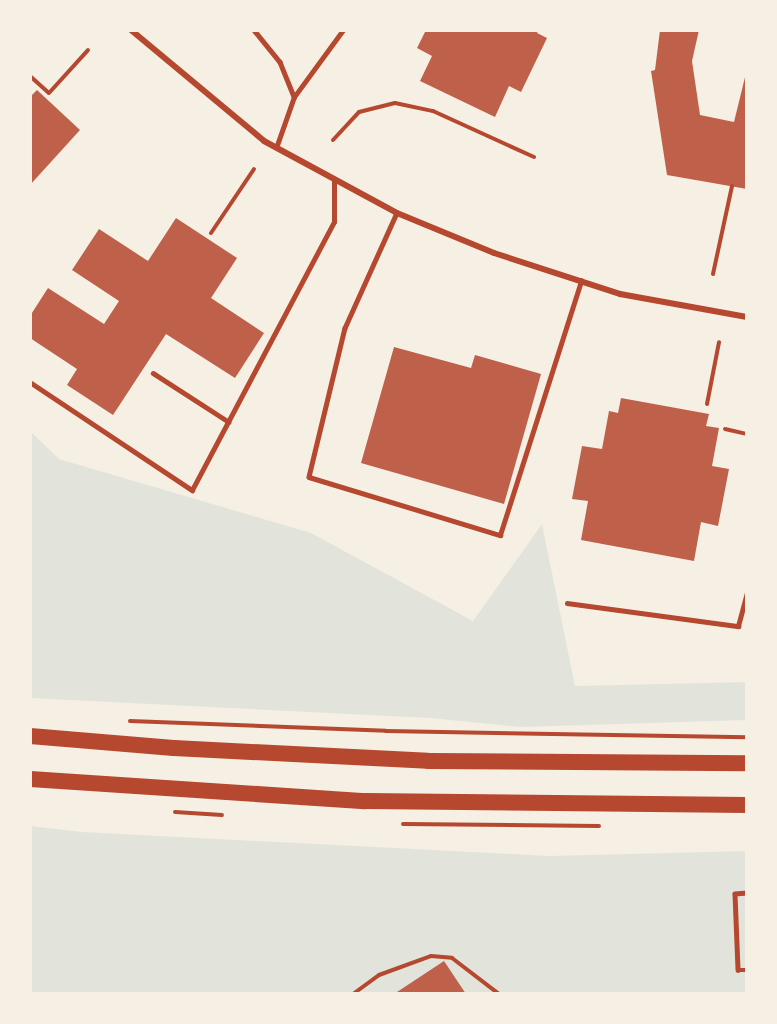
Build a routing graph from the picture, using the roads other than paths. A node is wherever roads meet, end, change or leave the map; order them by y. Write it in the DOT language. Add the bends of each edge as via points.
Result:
graph roads {
  1 [pos="131,30"];
  2 [pos="254,30"];
  3 [pos="343,30"];
  4 [pos="141,33"];
  5 [pos="294,97"];
  6 [pos="276,148"];
  7 [pos="334,181"];
  8 [pos="397,213"];
  9 [pos="580,281"];
  10 [pos="747,317"];
  11 [pos="153,373"];
  12 [pos="30,382"];
  13 [pos="229,422"];
  14 [pos="747,592"];
  15 [pos="567,603"];
  16 [pos="30,736"];
  17 [pos="747,763"];
  18 [pos="30,779"];
  19 [pos="747,805"];
  20 [pos="747,894"];
  21 [pos="747,970"];
  1 -- 4 [label="street"];
  2 -- 5 [label="lane" via="280,62"];
  3 -- 5 [label="lane"];
  4 -- 6 [label="street"];
  5 -- 6 [label="lane"];
  6 -- 7 [label="street"];
  7 -- 8 [label="street"];
  7 -- 13 [label="lane" via="334,222"];
  8 -- 9 [label="street" via="494,253"];
  8 -- 9 [label="lane" via="345,328 309,477 500,535"];
  9 -- 10 [label="street" via="620,294"];
  11 -- 13 [label="lane"];
  12 -- 13 [label="lane" via="192,489"];
  14 -- 15 [label="lane" via="738,626"];
  16 -- 17 [label="highway" via="428,761"];
  18 -- 19 [label="highway" via="365,801"];
  20 -- 21 [label="lane" via="735,894 738,970"];
}
